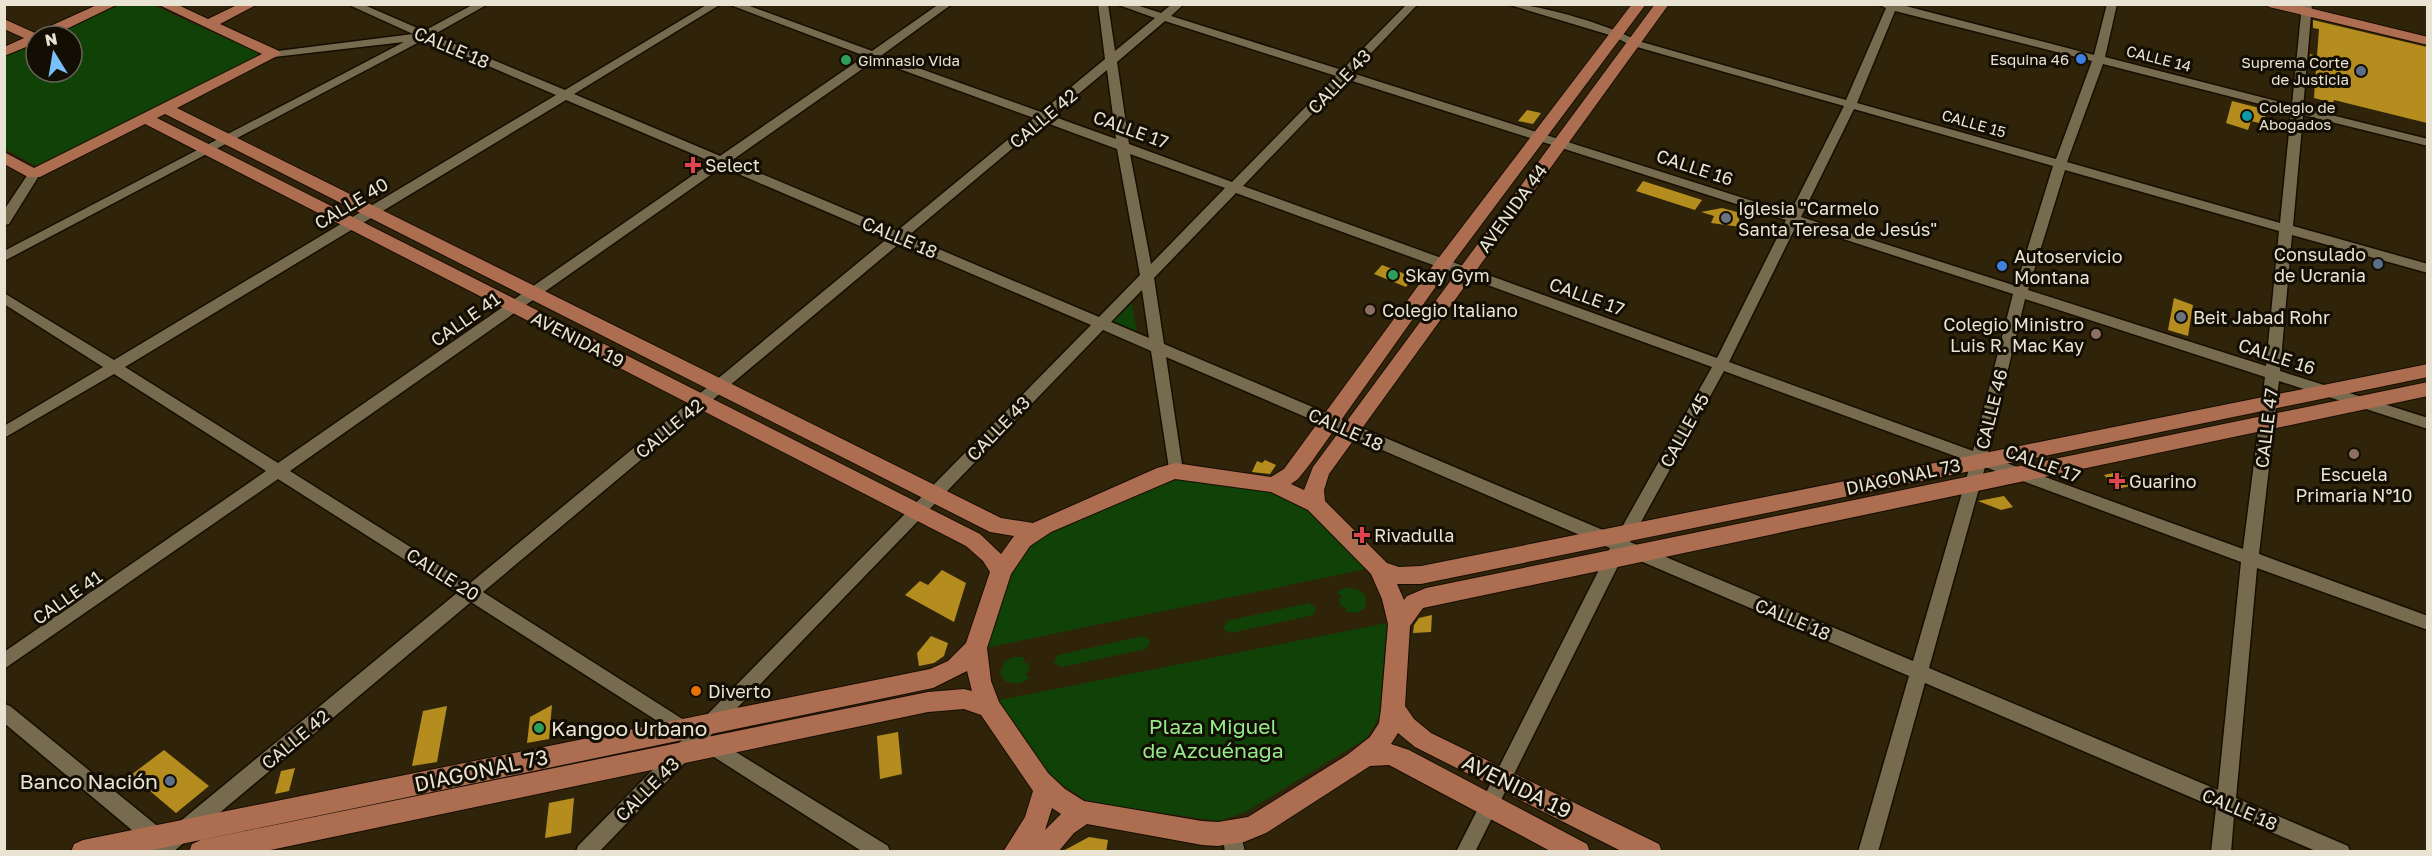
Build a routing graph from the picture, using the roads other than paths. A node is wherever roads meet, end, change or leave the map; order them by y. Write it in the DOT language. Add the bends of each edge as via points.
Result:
graph roads {
  1 [pos="111,4"];
  2 [pos="164,4"];
  3 [pos="226,4"];
  4 [pos="251,4"];
  5 [pos="352,4"];
  6 [pos="483,4"];
  7 [pos="717,4"];
  8 [pos="733,4"];
  9 [pos="947,4"];
  10 [pos="1103,4"];
  11 [pos="1121,4"];
  12 [pos="1179,4"];
  13 [pos="1413,4"];
  14 [pos="1512,4"];
  15 [pos="1639,4"];
  16 [pos="1662,4"];
  17 [pos="2112,4"];
  18 [pos="2274,4"];
  19 [pos="1889,5"];
  20 [pos="2307,6"];
  21 [pos="1164,17"];
  22 [pos="202,22"];
  23 [pos="4,23"];
  24 [pos="67,24"];
  25 [pos="24,32"];
  26 [pos="2427,33"];
  27 [pos="1617,34"];
  28 [pos="425,35"];
  29 [pos="2427,40"];
  30 [pos="24,42"];
  31 [pos="1634,43"];
  32 [pos="8,47"];
  33 [pos="274,54"];
  34 [pos="873,56"];
  35 [pos="2099,58"];
  36 [pos="1112,61"];
  37 [pos="1344,75"];
  38 [pos="566,95"];
  39 [pos="1850,105"];
  40 [pos="164,108"];
  41 [pos="2297,109"];
  42 [pos="145,118"];
  43 [pos="1043,118"];
  44 [pos="1539,137"];
  45 [pos="227,140"];
  46 [pos="1560,143"];
  47 [pos="2427,143"];
  48 [pos="1123,147"];
  49 [pos="208,150"];
  50 [pos="4,157"];
  51 [pos="722,161"];
  52 [pos="2060,165"];
  53 [pos="34,174"];
  54 [pos="1234,187"];
  55 [pos="371,212"];
  56 [pos="1793,219"];
  57 [pos="4,221"];
  58 [pos="352,224"];
  59 [pos="2286,229"];
  60 [pos="900,237"];
  61 [pos="4,257"];
  62 [pos="1443,264"];
  63 [pos="2427,269"];
  64 [pos="1466,272"];
  65 [pos="1147,276"];
  66 [pos="533,293"];
  67 [pos="2020,293"];
  68 [pos="4,297"];
  69 [pos="514,306"];
  70 [pos="1102,322"];
  71 [pos="1156,345"];
  72 [pos="1720,365"];
  73 [pos="114,366"];
  74 [pos="2427,370"];
  75 [pos="2272,375"];
  76 [pos="720,387"];
  77 [pos="2427,389"];
  78 [pos="2323,391"];
  79 [pos="701,402"];
  80 [pos="2270,402"];
  81 [pos="2362,403"];
  82 [pos="1329,421"];
  83 [pos="2268,422"];
  84 [pos="2427,424"];
  85 [pos="1349,430"];
  86 [pos="4,433"];
  87 [pos="1979,461"];
  88 [pos="279,471"];
  89 [pos="1175,471"];
  90 [pos="2018,475"];
  91 [pos="1973,484"];
  92 [pos="1274,485"];
  93 [pos="934,494"];
  94 [pos="1315,504"];
  95 [pos="916,512"];
  96 [pos="1034,531"];
  97 [pos="1620,546"];
  98 [pos="2250,558"];
  99 [pos="1379,569"];
  100 [pos="1001,571"];
  101 [pos="472,592"];
  102 [pos="2427,623"];
  103 [pos="1400,624"];
  104 [pos="976,648"];
  105 [pos="4,662"];
  106 [pos="1920,674"];
  107 [pos="989,707"];
  108 [pos="1393,709"];
  109 [pos="4,712"];
  110 [pos="697,737"];
  111 [pos="1366,755"];
  112 [pos="1502,777"];
  113 [pos="1046,789"];
  114 [pos="2226,803"];
  115 [pos="1489,804"];
  116 [pos="1084,812"];
  117 [pos="1234,842"];
  118 [pos="167,843"];
  119 [pos="83,852"];
  120 [pos="201,852"];
  121 [pos="585,852"];
  122 [pos="881,852"];
  123 [pos="1015,852"];
  124 [pos="1042,852"];
  125 [pos="1465,852"];
  126 [pos="1578,852"];
  127 [pos="1650,852"];
  128 [pos="1868,852"];
  129 [pos="2222,852"];
  130 [pos="2341,852"];
  1 -- 24 [label="main road"];
  2 -- 22 [label="main road"];
  3 -- 22 [label="main road"];
  4 -- 22 [label="main road"];
  5 -- 28 [label="street, CALLE 18"];
  6 -- 28 [label="street"];
  7 -- 38 [label="street, CALLE 40"];
  8 -- 34 [label="street, CALLE 17"];
  9 -- 34 [label="street, CALLE 41"];
  10 -- 36 [label="street"];
  11 -- 21 [label="street, CALLE 16"];
  12 -- 21 [label="street, CALLE 42"];
  13 -- 37 [label="street, CALLE 43"];
  14 -- 27 [label="street, CALLE 15"];
  15 -- 27 [label="main road, AVENIDA 44"];
  16 -- 31 [label="main road, AVENIDA 44"];
  17 -- 35 [label="street, CALLE 46"];
  18 -- 20 [label="main road"];
  19 -- 35 [label="street, CALLE 14"];
  19 -- 39 [label="street, CALLE 45"];
  20 -- 26 [label="main road"];
  20 -- 29 [label="main road"];
  20 -- 41 [label="street, CALLE 47"];
  21 -- 36 [label="street, CALLE 42"];
  21 -- 37 [label="street, CALLE 16"];
  22 -- 33 [label="main road"];
  23 -- 25 [label="main road"];
  27 -- 31 [label="street, CALLE 15"];
  27 -- 44 [label="main road, AVENIDA 44"];
  28 -- 33 [label="street"];
  28 -- 38 [label="street, CALLE 18"];
  28 -- 45 [label="street"];
  30 -- 32 [label="main road"];
  31 -- 39 [label="street, CALLE 15"];
  31 -- 46 [label="main road, AVENIDA 44"];
  33 -- 40 [label="main road"];
  34 -- 43 [label="street, CALLE 17"];
  34 -- 51 [label="street, CALLE 41"];
  35 -- 41 [label="street, CALLE 14"];
  35 -- 52 [label="street, CALLE 46"];
  36 -- 43 [label="street, CALLE 42"];
  36 -- 48 [label="street"];
  37 -- 44 [label="street, CALLE 16"];
  37 -- 54 [label="street, CALLE 43"];
  38 -- 51 [label="street, CALLE 18"];
  38 -- 55 [label="street, CALLE 40"];
  39 -- 52 [label="street, CALLE 15"];
  39 -- 56 [label="street, CALLE 45"];
  40 -- 42 [label="main road"];
  40 -- 45 [label="main road, AVENIDA 19"];
  41 -- 47 [label="street, CALLE 14"];
  41 -- 59 [label="street, CALLE 47"];
  42 -- 49 [label="main road, AVENIDA 19"];
  42 -- 53 [label="main road"];
  43 -- 48 [label="street, CALLE 17"];
  43 -- 60 [label="street, CALLE 42"];
  44 -- 46 [label="street, CALLE 16"];
  44 -- 62 [label="main road, AVENIDA 44"];
  45 -- 49 [label="street"];
  45 -- 55 [label="main road, AVENIDA 19"];
  46 -- 56 [label="street, CALLE 16"];
  46 -- 64 [label="main road, AVENIDA 44"];
  48 -- 54 [label="street, CALLE 17"];
  48 -- 65 [label="street"];
  49 -- 58 [label="main road, AVENIDA 19"];
  49 -- 61 [label="street"];
  50 -- 53 [label="main road"];
  51 -- 60 [label="street, CALLE 18"];
  51 -- 66 [label="street, CALLE 41"];
  52 -- 59 [label="street, CALLE 15"];
  52 -- 67 [label="street, CALLE 46"];
  53 -- 57 [label="street"];
  54 -- 62 [label="street, CALLE 17"];
  54 -- 65 [label="street, CALLE 43"];
  55 -- 58 [label="street, CALLE 40"];
  55 -- 66 [label="main road, AVENIDA 19"];
  56 -- 67 [label="street, CALLE 16"];
  56 -- 72 [label="street, CALLE 45"];
  58 -- 69 [label="main road, AVENIDA 19"];
  58 -- 73 [label="street, CALLE 40"];
  59 -- 63 [label="street, CALLE 15"];
  59 -- 75 [label="street, CALLE 47"];
  60 -- 70 [label="street, CALLE 18"];
  60 -- 76 [label="street, CALLE 42"];
  62 -- 64 [label="street, CALLE 17"];
  62 -- 82 [label="main road, AVENIDA 44"];
  64 -- 72 [label="street, CALLE 17"];
  64 -- 85 [label="main road, AVENIDA 44"];
  65 -- 70 [label="street, CALLE 43"];
  65 -- 71 [label="street"];
  66 -- 69 [label="street, CALLE 41"];
  66 -- 76 [label="main road, AVENIDA 19"];
  67 -- 75 [label="street, CALLE 16"];
  67 -- 87 [label="street, CALLE 46"];
  68 -- 73 [label="street, CALLE 20"];
  69 -- 79 [label="main road, AVENIDA 19"];
  69 -- 88 [label="street, CALLE 41"];
  70 -- 71 [label="street, CALLE 18"];
  70 -- 93 [label="street, CALLE 43"];
  71 -- 82 [label="street, CALLE 18"];
  71 -- 89 [label="street"];
  72 -- 87 [label="street, CALLE 17"];
  72 -- 97 [label="street, CALLE 45"];
  73 -- 86 [label="street, CALLE 40"];
  73 -- 88 [label="street, CALLE 20"];
  74 -- 78 [label="main road, DIAGONAL 73"];
  75 -- 78 [label="street, CALLE 16"];
  75 -- 80 [label="street, CALLE 47"];
  76 -- 79 [label="street, CALLE 42"];
  76 -- 93 [label="main road, AVENIDA 19"];
  77 -- 81 [label="main road, DIAGONAL 73"];
  78 -- 80 [label="main road, DIAGONAL 73"];
  78 -- 81 [label="street, CALLE 16"];
  79 -- 95 [label="main road, AVENIDA 19"];
  79 -- 101 [label="street, CALLE 42"];
  80 -- 83 [label="street, CALLE 47"];
  80 -- 87 [label="main road, DIAGONAL 73"];
  81 -- 83 [label="main road, DIAGONAL 73"];
  81 -- 84 [label="street, CALLE 16"];
  82 -- 85 [label="street, CALLE 18"];
  82 -- 92 [label="main road, AVENIDA 44" via="1291,474"];
  83 -- 90 [label="main road, DIAGONAL 73"];
  83 -- 98 [label="street, CALLE 47"];
  85 -- 94 [label="main road, AVENIDA 44" via="1320,472 1314,490"];
  85 -- 97 [label="street, CALLE 18"];
  87 -- 90 [label="street, CALLE 17"];
  87 -- 91 [label="street, CALLE 46"];
  87 -- 97 [label="main road, DIAGONAL 73"];
  88 -- 101 [label="street, CALLE 20"];
  88 -- 105 [label="street, CALLE 41"];
  89 -- 92 [label="main road"];
  89 -- 96 [label="main road"];
  90 -- 91 [label="main road, DIAGONAL 73"];
  90 -- 98 [label="street, CALLE 17"];
  91 -- 97 [label="main road, DIAGONAL 73"];
  91 -- 106 [label="street, CALLE 46"];
  92 -- 94 [label="main road"];
  93 -- 95 [label="street, CALLE 43"];
  93 -- 96 [label="main road, AVENIDA 19" via="997,526"];
  94 -- 99 [label="main road"];
  95 -- 100 [label="main road, AVENIDA 19" via="984,548"];
  95 -- 110 [label="street, CALLE 43"];
  96 -- 100 [label="main road"];
  97 -- 99 [label="main road, DIAGONAL 73" via="1421,574 1400,576"];
  97 -- 103 [label="main road, DIAGONAL 73" via="1426,597 1415,602"];
  97 -- 106 [label="street, CALLE 18"];
  97 -- 112 [label="street, CALLE 45"];
  98 -- 102 [label="street, CALLE 17"];
  98 -- 114 [label="street, CALLE 47"];
  99 -- 103 [label="main road" via="1390,589"];
  100 -- 104 [label="main road"];
  101 -- 110 [label="street, CALLE 20"];
  101 -- 118 [label="street, CALLE 42"];
  103 -- 108 [label="main road"];
  104 -- 107 [label="main road" via="980,681"];
  104 -- 110 [label="main road, DIAGONAL 73" via="956,668 933,678"];
  106 -- 114 [label="street, CALLE 18"];
  106 -- 128 [label="street, CALLE 46"];
  107 -- 110 [label="main road, DIAGONAL 73" via="964,699 928,702"];
  107 -- 113 [label="main road"];
  108 -- 111 [label="main road" via="1385,735"];
  108 -- 112 [label="main road, AVENIDA 19" via="1423,740"];
  109 -- 118 [label="street"];
  110 -- 118 [label="main road, DIAGONAL 73"];
  110 -- 120 [label="main road, DIAGONAL 73"];
  110 -- 121 [label="street, CALLE 43"];
  110 -- 122 [label="street, CALLE 20"];
  111 -- 115 [label="main road, AVENIDA 19" via="1401,758"];
  111 -- 117 [label="main road"];
  112 -- 115 [label="street, CALLE 45"];
  112 -- 127 [label="main road, AVENIDA 19"];
  113 -- 116 [label="main road"];
  113 -- 123 [label="main road" via="1036,822"];
  114 -- 129 [label="street, CALLE 47"];
  114 -- 130 [label="street, CALLE 18"];
  115 -- 125 [label="street, CALLE 45"];
  115 -- 126 [label="main road, AVENIDA 19"];
  116 -- 117 [label="main road"];
  116 -- 124 [label="main road" via="1065,825"];
  118 -- 119 [label="main road, DIAGONAL 73"];
}
